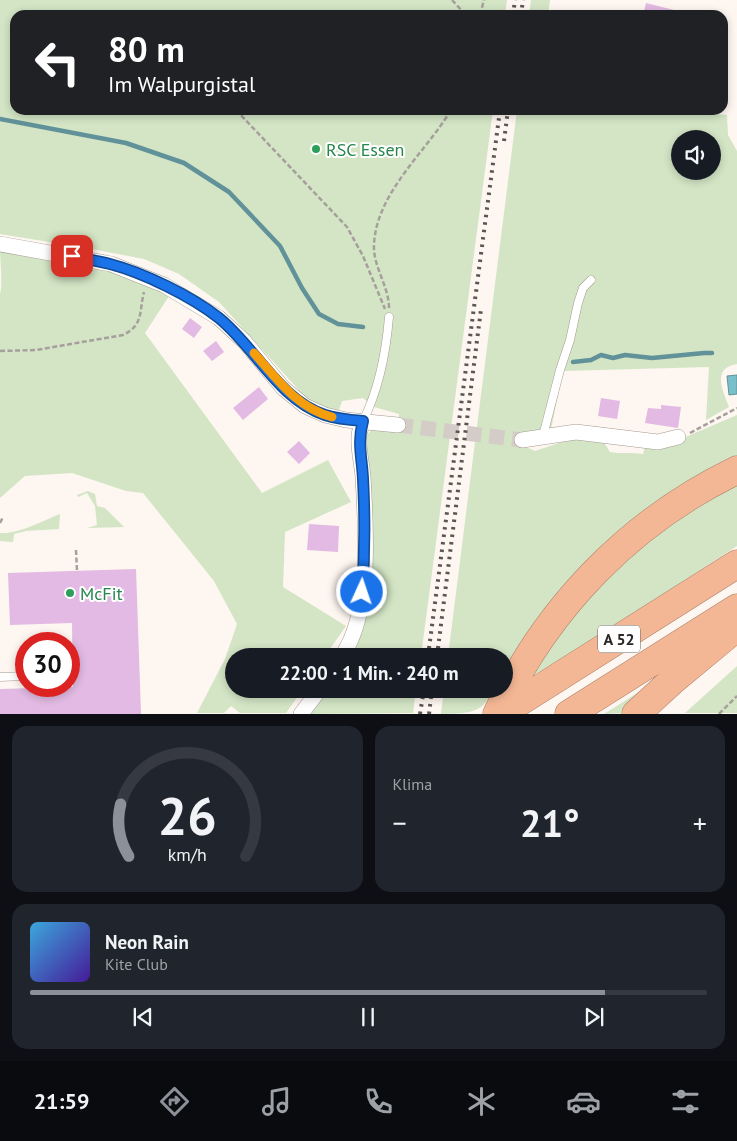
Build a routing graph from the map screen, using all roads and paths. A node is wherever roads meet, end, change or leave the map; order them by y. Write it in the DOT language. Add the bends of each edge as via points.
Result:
graph roads {
  1 [pos="452,0"];
  2 [pos="461,10"];
  3 [pos="241,115"];
  4 [pos="448,115"];
  5 [pos="0,244"];
  6 [pos="150,279"];
  7 [pos="591,280"];
  8 [pos="388,317"];
  9 [pos="0,350"];
  10 [pos="737,408"];
  11 [pos="363,421"];
  12 [pos="398,424"];
  13 [pos="543,436"];
  14 [pos="678,437"];
  15 [pos="522,440"];
  16 [pos="737,470"];
  17 [pos="3,517"];
  18 [pos="0,523"];
  19 [pos="76,550"];
  20 [pos="737,564"];
  21 [pos="77,571"];
  22 [pos="737,608"];
  23 [pos="737,626"];
  24 [pos="346,648"];
  25 [pos="15,676"];
  26 [pos="0,677"];
  27 [pos="737,696"];
  28 [pos="313,698"];
  29 [pos="721,713"];
  30 [pos="301,714"];
  31 [pos="498,714"];
  32 [pos="569,714"];
  33 [pos="636,714"];
  1 -- 2 [label="path"];
  3 -- 8 [label="path" via="347,227 363,256"];
  4 -- 8 [label="path" via="396,186 375,230 377,269 389,300"];
  5 -- 6 [label="street" via="111,264"];
  6 -- 9 [label="path" via="137,325 132,331 36,350"];
  6 -- 11 [label="street" via="174,289 219,318 283,388 305,406 325,415"];
  7 -- 13 [label="lane" via="580,296"];
  8 -- 11 [label="lane" via="378,386"];
  10 -- 14 [label="path" via="694,432"];
  11 -- 12 [label="street"];
  11 -- 24 [label="street" via="359,435 365,537 362,607 356,630"];
  13 -- 14 [label="street" via="576,432 658,442"];
  13 -- 15 [label="street"];
  16 -- 31 [label="highway" via="683,499 633,536 589,577 554,618 521,667"];
  17 -- 18 [label="path"];
  19 -- 21 [label="path"];
  20 -- 31 [label="highway, A 52"];
  22 -- 32 [label="highway, A 52"];
  23 -- 33 [label="highway"];
  25 -- 26 [label="lane"];
  27 -- 29 [label="path"];
  28 -- 30 [label="street"];
}
